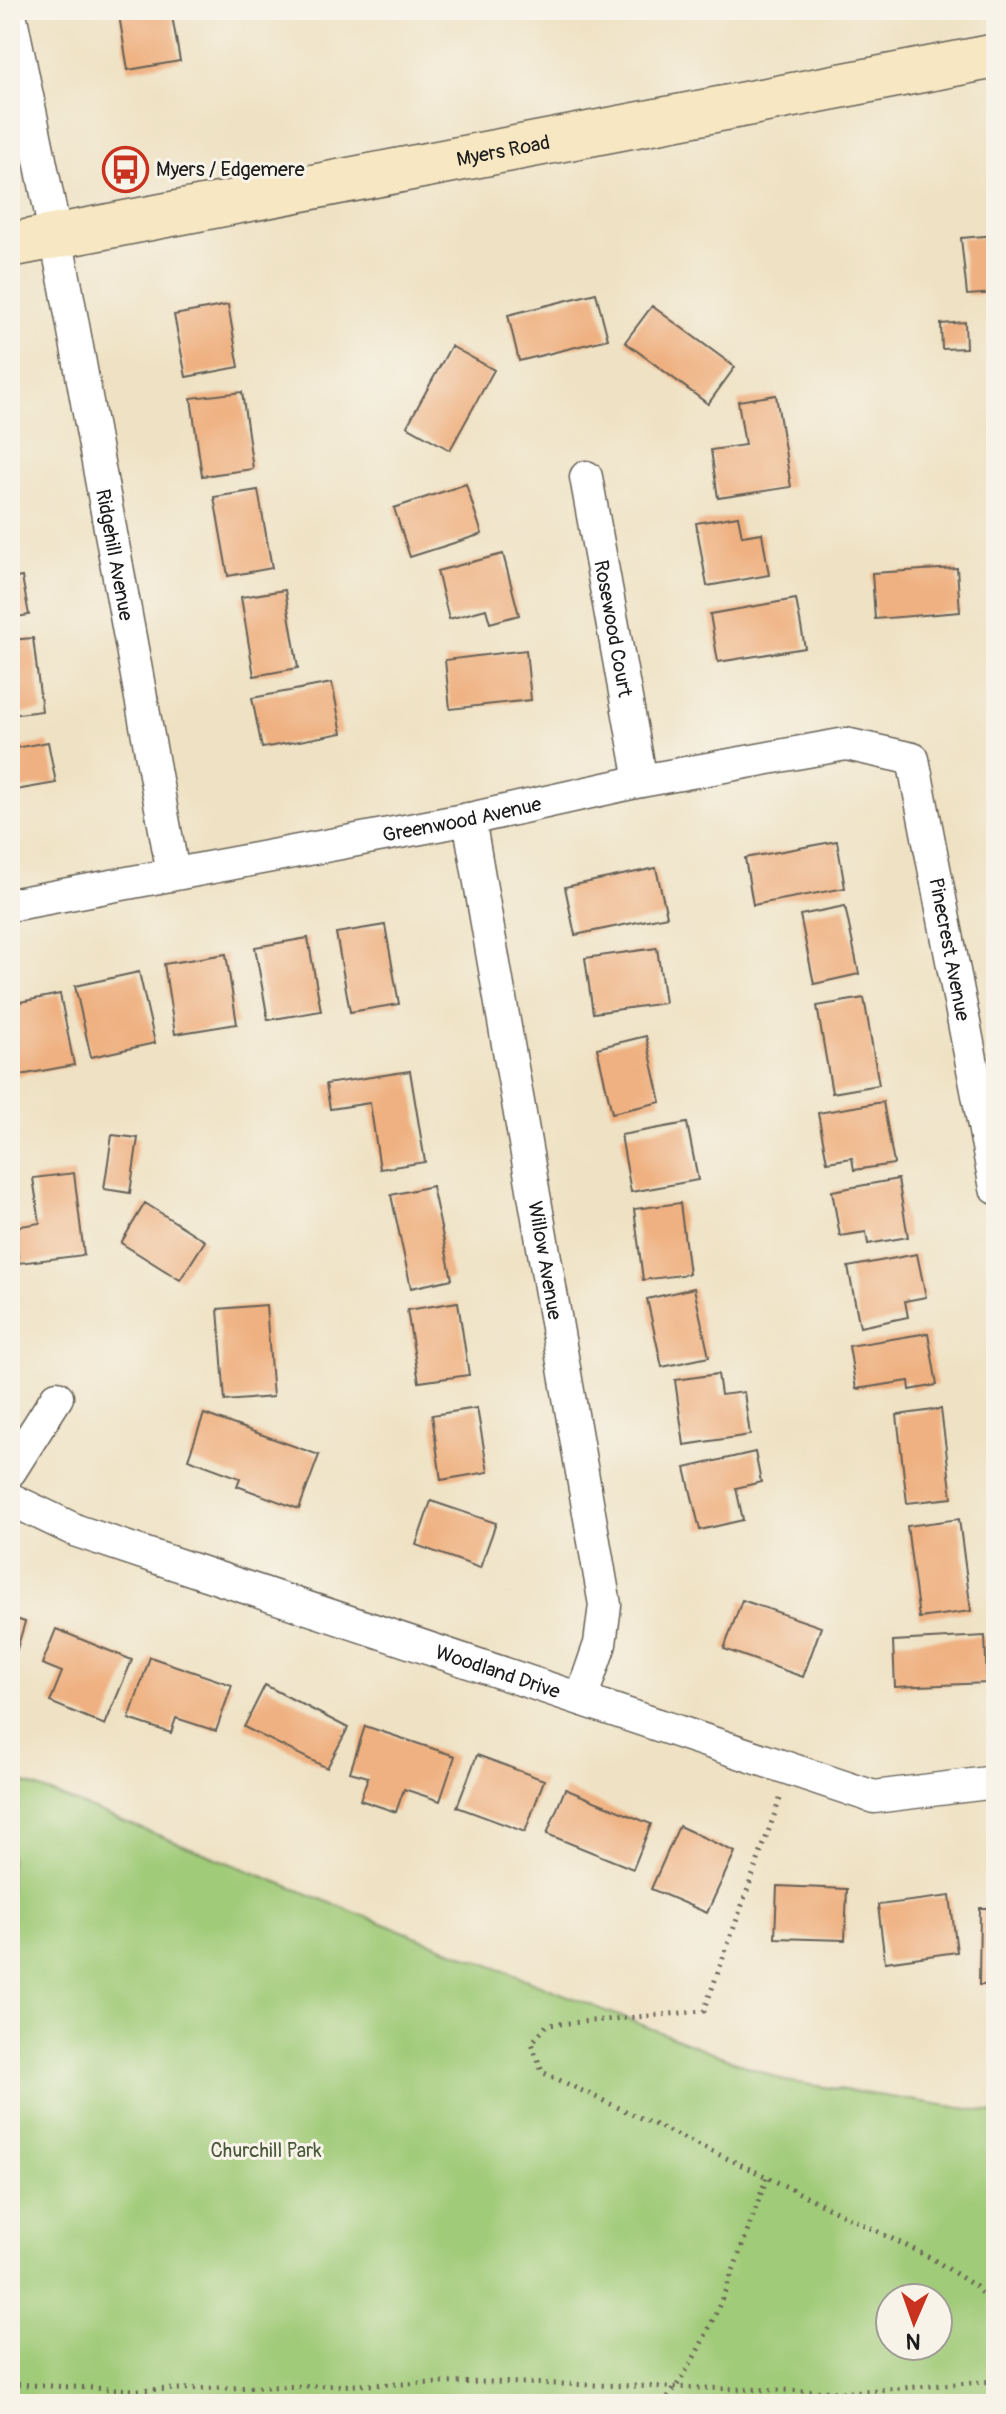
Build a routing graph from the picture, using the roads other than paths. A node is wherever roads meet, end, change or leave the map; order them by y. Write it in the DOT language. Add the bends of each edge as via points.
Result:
graph roads {
  1 [pos="10,13"];
  2 [pos="996,56"];
  3 [pos="55,237"];
  4 [pos="10,245"];
  5 [pos="586,477"];
  6 [pos="913,759"];
  7 [pos="641,781"];
  8 [pos="469,819"];
  9 [pos="173,873"];
  10 [pos="10,905"];
  11 [pos="996,1188"];
  12 [pos="57,1397"];
  13 [pos="10,1471"];
  14 [pos="10,1499"];
  15 [pos="581,1699"];
  16 [pos="996,1782"];
  1 -- 3 [label="street, Ridgehill Avenue"];
  2 -- 3 [label="main road, Myers Road"];
  3 -- 4 [label="main road, Myers Road"];
  3 -- 9 [label="street, Ridgehill Avenue"];
  5 -- 7 [label="street, Rosewood Court"];
  6 -- 7 [label="street, Greenwood Avenue" via="846,744"];
  6 -- 11 [label="street, Pinecrest Avenue"];
  7 -- 8 [label="street, Greenwood Avenue"];
  8 -- 9 [label="street, Greenwood Avenue"];
  8 -- 15 [label="street, Willow Avenue" via="605,1605 600,1644"];
  9 -- 10 [label="street, Greenwood Avenue"];
  12 -- 13 [label="street"];
  14 -- 15 [label="street, Woodland Drive" via="77,1531"];
  15 -- 16 [label="street, Woodland Drive" via="874,1797"];
}
